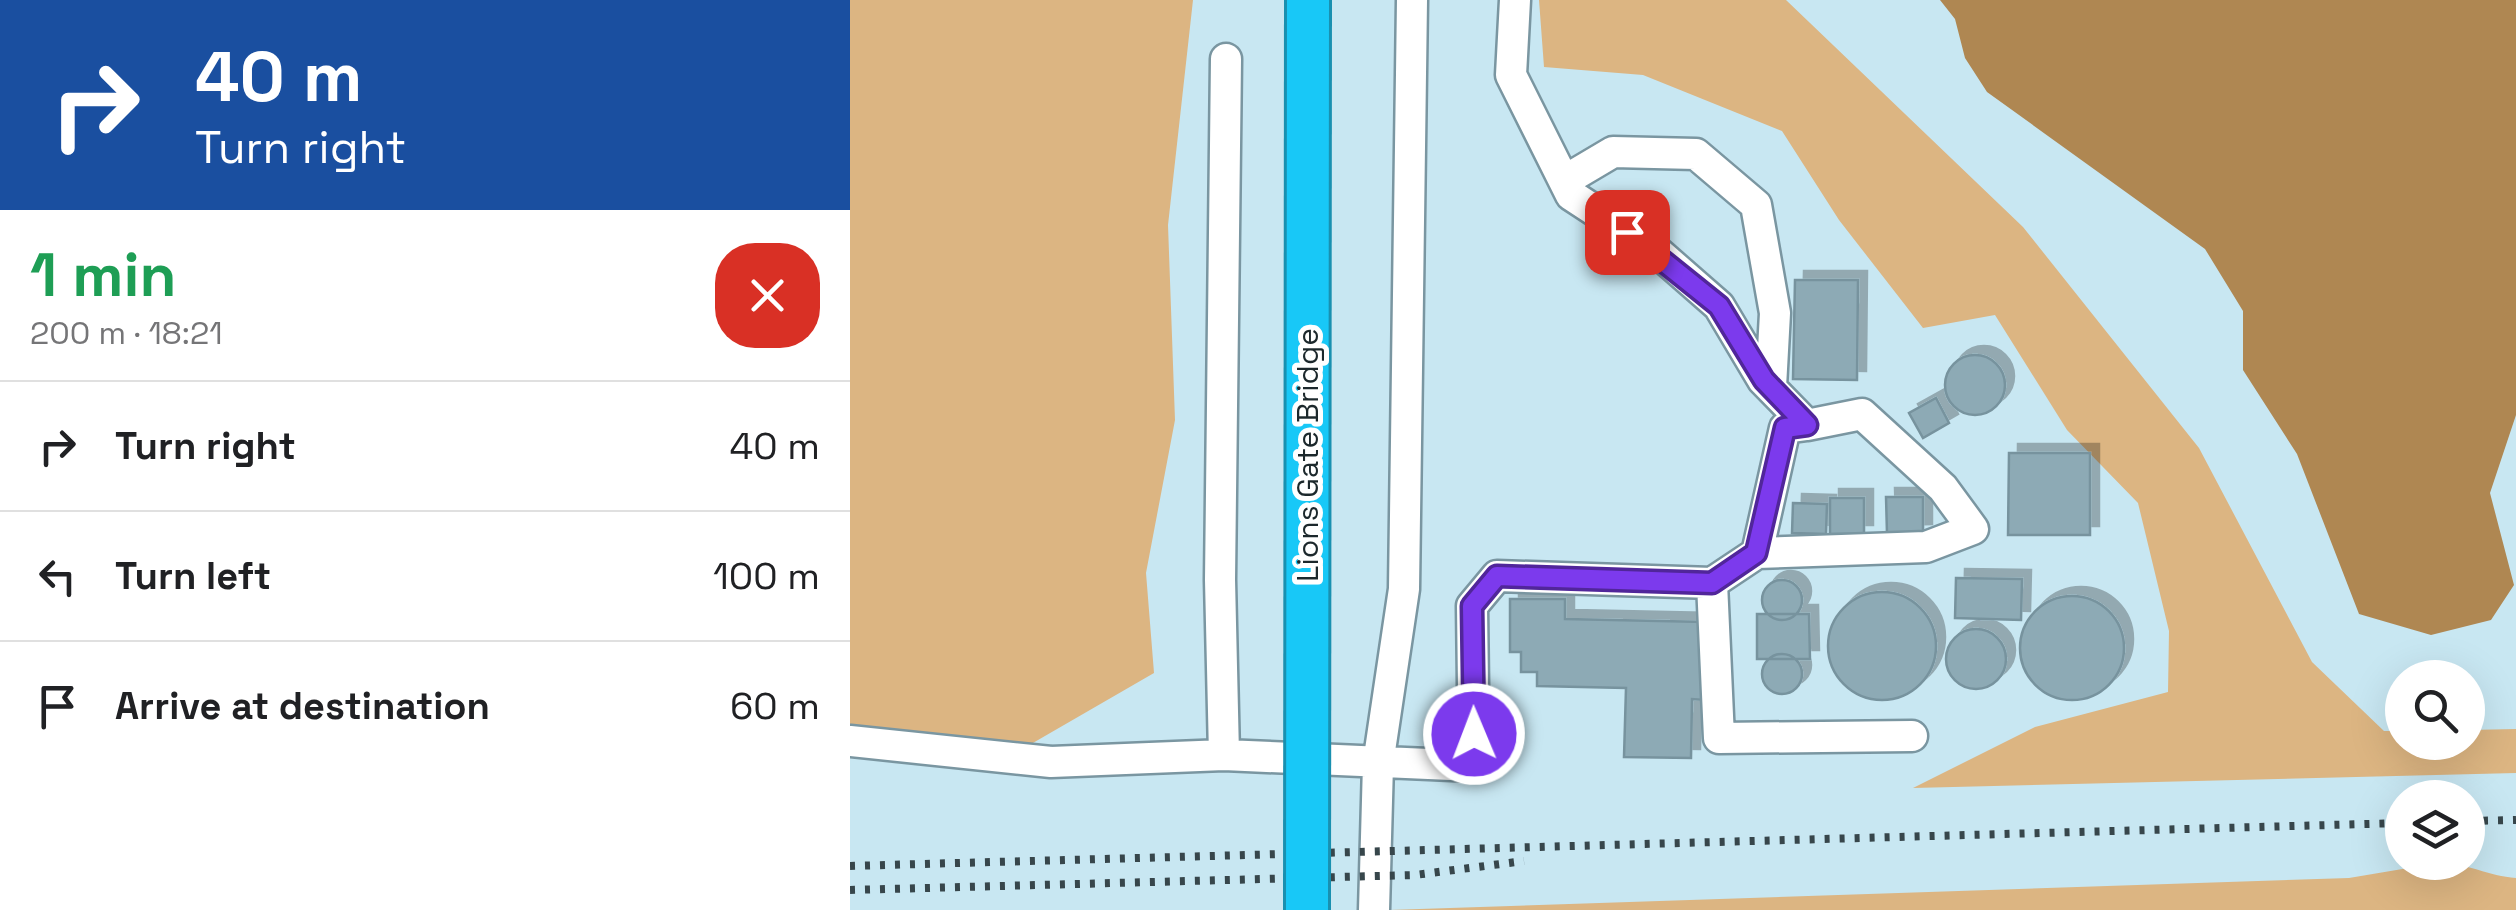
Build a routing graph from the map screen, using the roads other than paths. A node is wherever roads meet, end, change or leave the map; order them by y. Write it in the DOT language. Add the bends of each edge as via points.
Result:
graph roads {
  1 [pos="1308,0"];
  2 [pos="1412,0"];
  3 [pos="1514,0"];
  4 [pos="1226,59"];
  5 [pos="1564,181"];
  6 [pos="1771,387"];
  7 [pos="1807,425"];
  8 [pos="1756,553"];
  9 [pos="1712,583"];
  10 [pos="1912,736"];
  11 [pos="850,740"];
  12 [pos="1224,755"];
  13 [pos="1378,764"];
  14 [pos="1308,910"];
  15 [pos="1374,910"];
  1 -- 14 [label="highway, Lions Gate Bridge, bridge"];
  2 -- 13 [label="street" via="1404,589"];
  3 -- 5 [label="street" via="1512,74"];
  4 -- 12 [label="street"];
  5 -- 6 [label="street" via="1571,194 1654,250 1719,306"];
  5 -- 6 [label="street" via="1612,152 1696,154 1756,205 1775,313"];
  6 -- 7 [label="street"];
  7 -- 8 [label="street" via="1785,428"];
  7 -- 8 [label="street" via="1862,414 1894,438 1973,529 1926,546"];
  8 -- 9 [label="street"];
  9 -- 10 [label="street" via="1719,738"];
  9 -- 13 [label="street" via="1497,576 1472,606 1474,766"];
  11 -- 12 [label="street" via="1050,762"];
  12 -- 13 [label="street"];
  13 -- 15 [label="street"];
}
